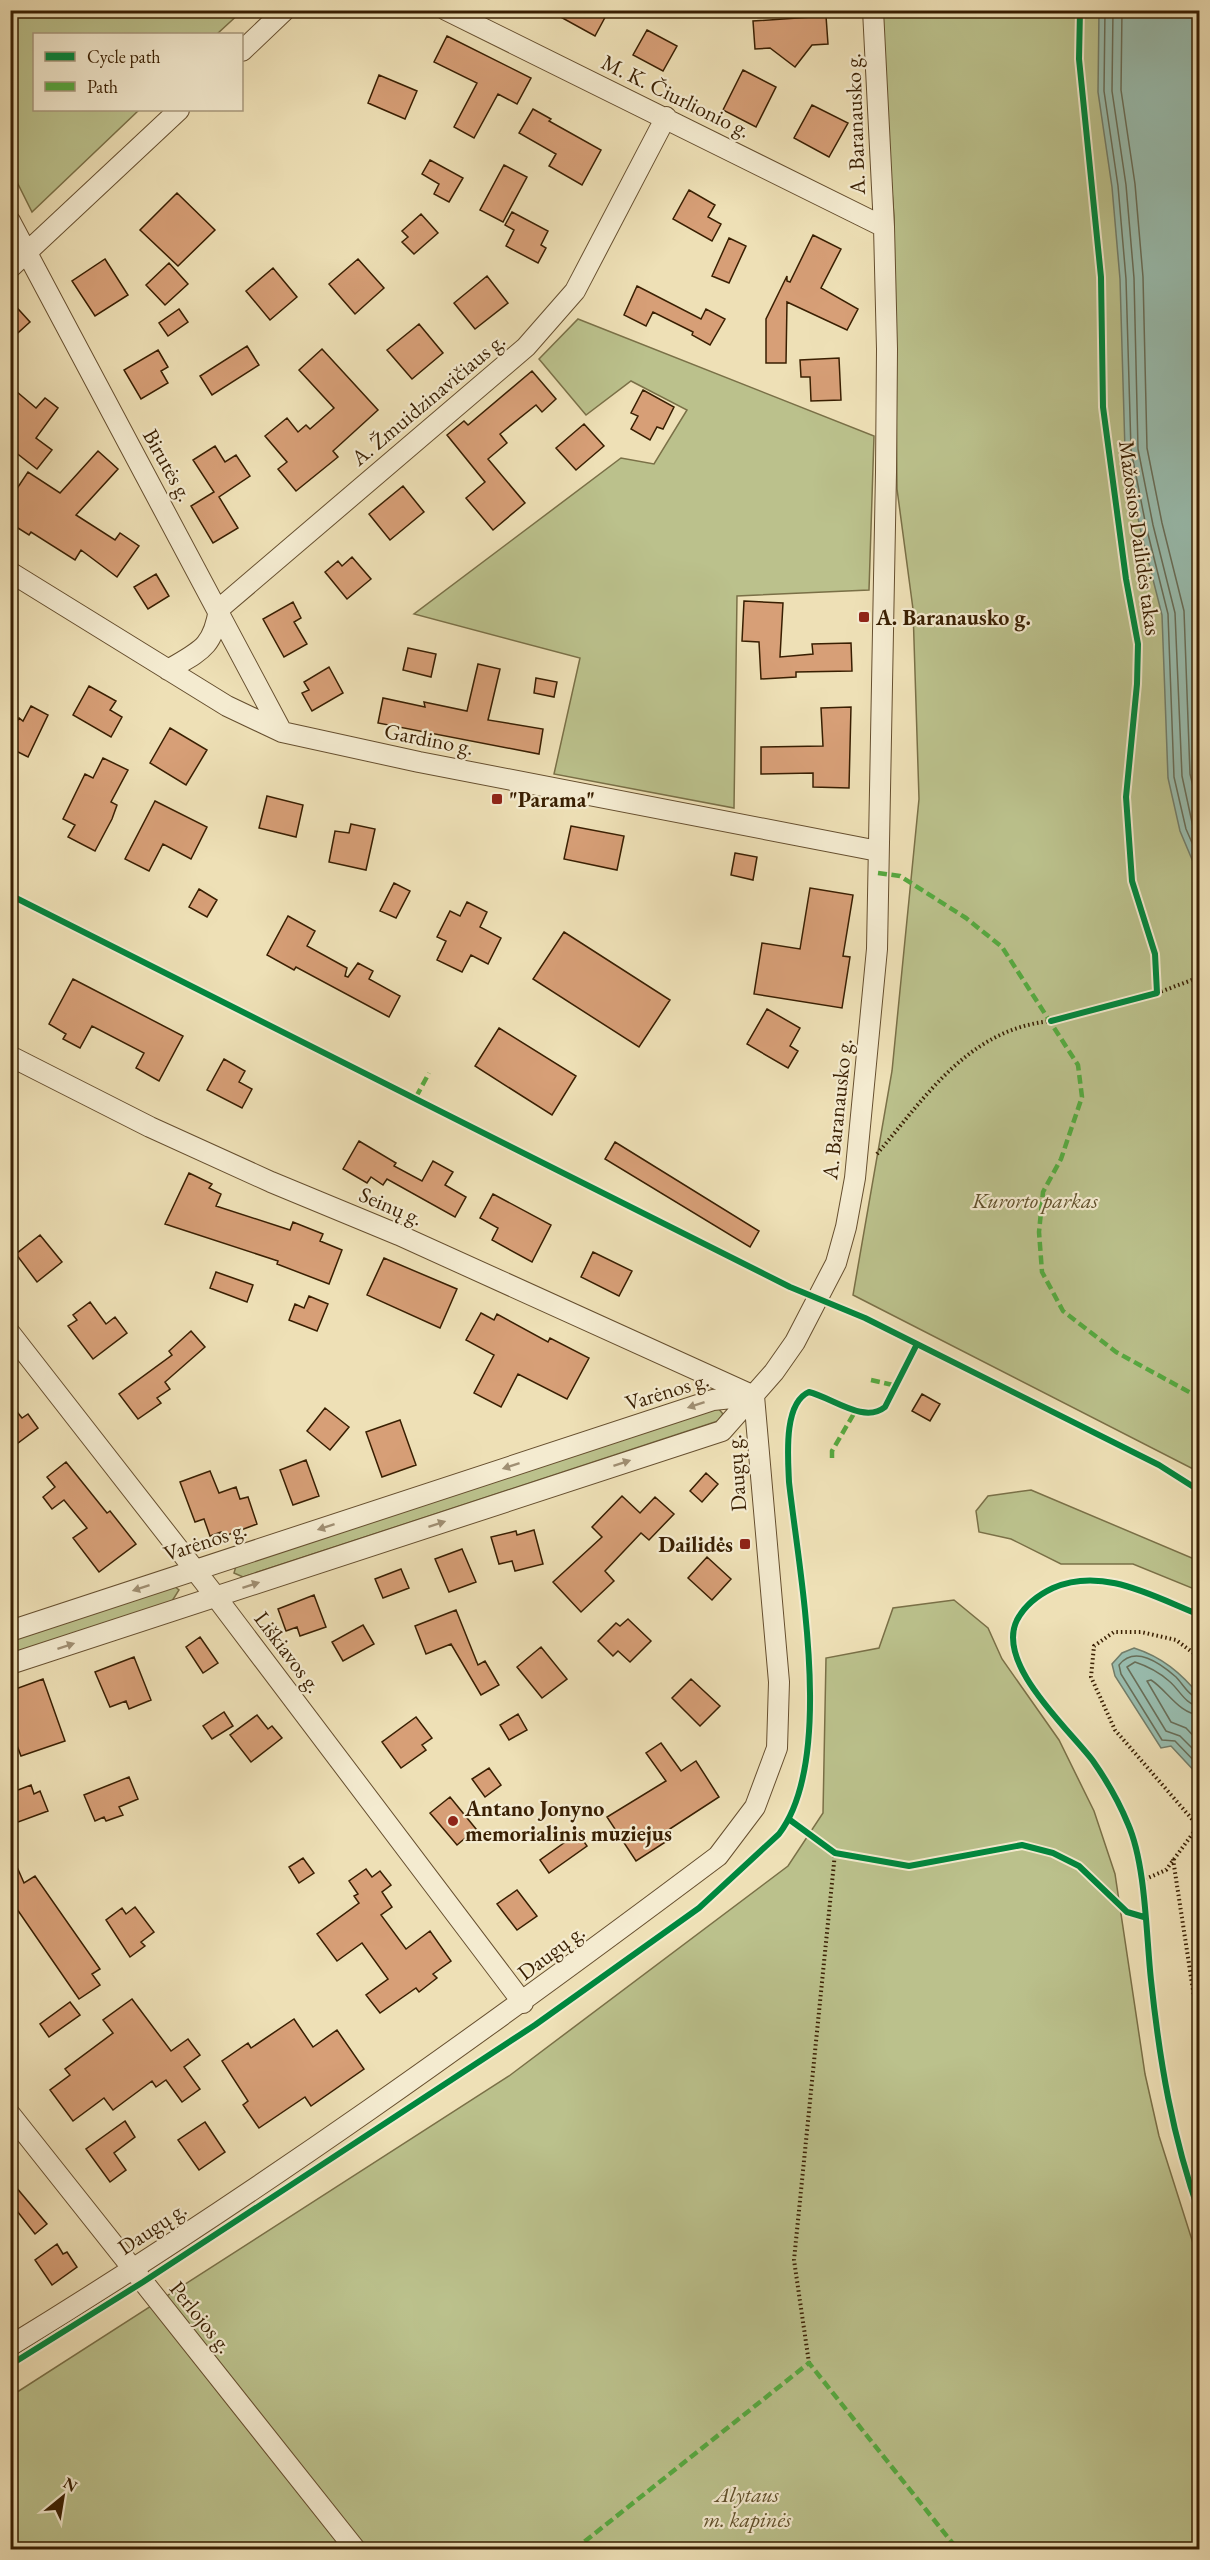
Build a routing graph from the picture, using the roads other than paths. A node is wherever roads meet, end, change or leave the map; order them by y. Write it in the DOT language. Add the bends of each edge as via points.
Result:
graph roads {
  1 [pos="285,10"];
  2 [pos="446,10"];
  3 [pos="873,10"];
  4 [pos="243,50"];
  5 [pos="178,111"];
  6 [pos="666,117"];
  7 [pos="10,221"];
  8 [pos="884,227"];
  9 [pos="26,252"];
  10 [pos="10,268"];
  11 [pos="10,572"];
  12 [pos="219,609"];
  13 [pos="168,670"];
  14 [pos="282,732"];
  15 [pos="878,851"];
  16 [pos="10,1056"];
  17 [pos="10,1333"];
  18 [pos="754,1396"];
  19 [pos="195,1570"];
  20 [pos="216,1597"];
  21 [pos="10,1630"];
  22 [pos="10,1664"];
  23 [pos="523,2003"];
  24 [pos="10,2114"];
  25 [pos="134,2270"];
  26 [pos="10,2346"];
  27 [pos="356,2550"];
  1 -- 4 [label="street"];
  2 -- 6 [label="street, M. K. Čiurlionio g."];
  3 -- 8 [label="street, A. Baranausko g."];
  5 -- 9 [label="street"];
  6 -- 8 [label="street, M. K. Čiurlionio g."];
  6 -- 12 [label="street, A. Žmuidzinavičiaus g." via="575,291 551,321 517,355"];
  7 -- 9 [label="street, Birutės g."];
  8 -- 15 [label="street, A. Baranausko g." via="887,349"];
  9 -- 10 [label="street"];
  9 -- 12 [label="street, Birutės g."];
  11 -- 13 [label="street, Gardino g."];
  12 -- 13 [label="street" via="216,631 205,648"];
  12 -- 14 [label="street, Birutės g."];
  13 -- 14 [label="street, Gardino g." via="227,706"];
  14 -- 15 [label="street, Gardino g."];
  15 -- 18 [label="street, A. Baranausko g." via="877,949 855,1178 846,1227 836,1263 795,1342"];
  16 -- 18 [label="street, Seinų g." via="150,1128 399,1235"];
  17 -- 19 [label="street, Liškiavos g."];
  18 -- 19 [label="street, Varėnos g., one-way" via="713,1400"];
  20 -- 18 [label="street, one-way" via="722,1431"];
  18 -- 23 [label="street, Daugų g." via="779,1682 777,1748 764,1788 744,1826 718,1856"];
  19 -- 20 [label="street, Liškiavos g."];
  19 -- 21 [label="street, Varėnos g., one-way"];
  22 -- 20 [label="street, one-way"];
  20 -- 23 [label="street, Liškiavos g."];
  23 -- 25 [label="street, Daugų g."];
  24 -- 25 [label="street, Perlojos g."];
  25 -- 26 [label="street, Daugų g."];
  25 -- 27 [label="street, Perlojos g."];
}
